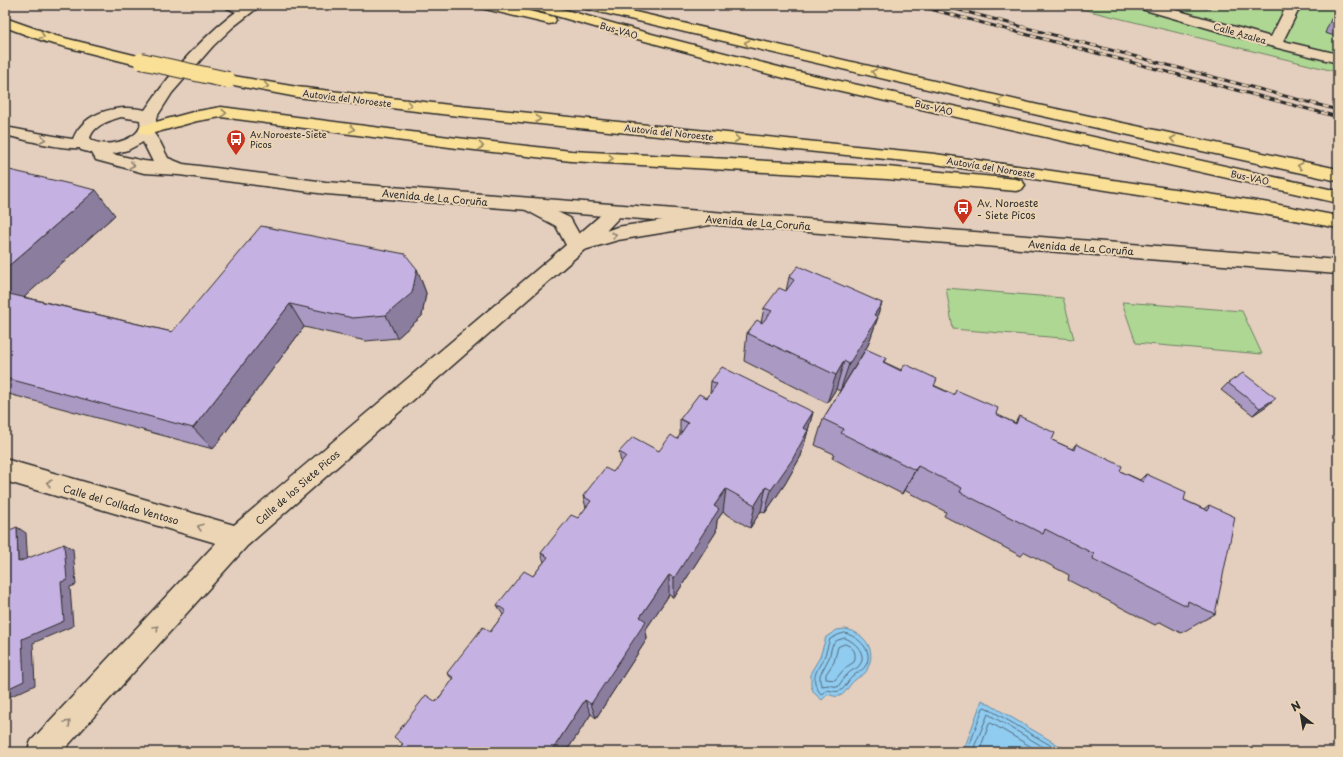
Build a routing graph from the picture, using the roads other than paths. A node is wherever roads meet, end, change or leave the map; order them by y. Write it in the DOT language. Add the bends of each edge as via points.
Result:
graph roads {
  1 [pos="231,5"];
  2 [pos="486,5"];
  3 [pos="533,5"];
  4 [pos="587,5"];
  5 [pos="1143,5"];
  6 [pos="1294,5"];
  7 [pos="250,8"];
  8 [pos="5,22"];
  9 [pos="1275,43"];
  10 [pos="1338,59"];
  11 [pos="788,74"];
  12 [pos="166,90"];
  13 [pos="121,112"];
  14 [pos="147,127"];
  15 [pos="5,131"];
  16 [pos="90,147"];
  17 [pos="179,169"];
  18 [pos="1338,175"];
  19 [pos="1338,196"];
  20 [pos="1221,202"];
  21 [pos="530,204"];
  22 [pos="616,211"];
  23 [pos="710,218"];
  24 [pos="1338,222"];
  25 [pos="576,247"];
  26 [pos="1338,267"];
  27 [pos="5,470"];
  28 [pos="238,538"];
  29 [pos="42,752"];
  1 -- 7 [label="lane"];
  2 -- 11 [label="highway"];
  3 -- 11 [label="highway, Bus-VAO"];
  18 -- 4 [label="highway, one-way" via="1038,110"];
  5 -- 9 [label="street, Calle Azalea"];
  6 -- 9 [label="street"];
  7 -- 12 [label="street" via="213,38"];
  8 -- 20 [label="highway, Autovía del Noroeste, one-way, bridge" via="51,39 141,61 297,92 935,159"];
  9 -- 10 [label="street, Calle Azalea"];
  11 -- 19 [label="highway, Bus-VAO"];
  12 -- 13 [label="street"];
  12 -- 14 [label="street"];
  13 -- 14 [label="street" via="141,114"];
  13 -- 16 [label="street" via="102,118 86,128 81,139"];
  14 -- 16 [label="street" via="124,146 106,150"];
  14 -- 17 [label="street, Avenida de La Coruña" via="161,161"];
  14 -- 20 [label="highway, one-way" via="215,112 232,113 571,156 887,173 1157,200"];
  15 -- 16 [label="lane, one-way"];
  16 -- 17 [label="street, Avenida de La Coruña, one-way" via="102,156 127,164"];
  17 -- 21 [label="street, Avenida de La Coruña" via="326,188"];
  20 -- 24 [label="highway, Autovía del Noroeste"];
  21 -- 22 [label="street, Avenida de La Coruña"];
  21 -- 25 [label="street" via="563,222"];
  22 -- 23 [label="street, Avenida de La Coruña"];
  22 -- 25 [label="street, Calle de los Siete Picos"];
  25 -- 23 [label="street, Calle de los Siete Picos, one-way" via="617,234"];
  23 -- 26 [label="street, Avenida de La Coruña"];
  25 -- 28 [label="street, Calle de los Siete Picos"];
  28 -- 27 [label="street, Calle del Collado Ventoso, one-way"];
  29 -- 28 [label="street, Calle de los Siete Picos, one-way"];
}
